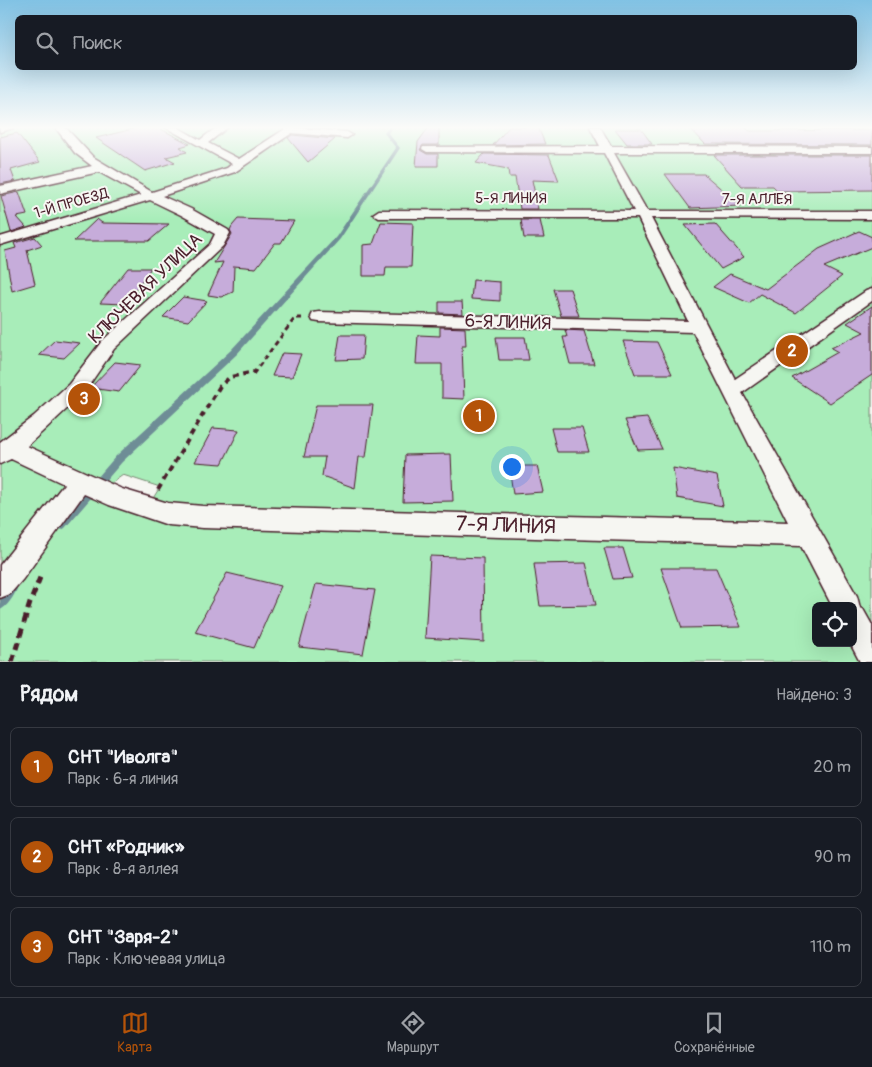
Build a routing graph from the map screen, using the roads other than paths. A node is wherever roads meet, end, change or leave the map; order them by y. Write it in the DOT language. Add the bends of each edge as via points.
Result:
graph roads {
  1 [pos="88,158"];
  2 [pos="229,158"];
  3 [pos="247,158"];
  4 [pos="611,158"];
  5 [pos="239,163"];
  6 [pos="100,168"];
  7 [pos="0,190"];
  8 [pos="151,196"];
  9 [pos="380,214"];
  10 [pos="643,215"];
  11 [pos="872,215"];
  12 [pos="0,241"];
  13 [pos="872,294"];
  14 [pos="319,317"];
  15 [pos="697,327"];
  16 [pos="731,391"];
  17 [pos="5,452"];
  18 [pos="88,485"];
  19 [pos="809,534"];
  20 [pos="0,584"];
  21 [pos="844,602"];
  22 [pos="857,627"];
  23 [pos="872,655"];
  1 -- 6 [label="street"];
  2 -- 5 [label="street"];
  3 -- 5 [label="street"];
  4 -- 10 [label="street"];
  5 -- 8 [label="street" via="231,170"];
  6 -- 7 [label="street"];
  6 -- 8 [label="street"];
  8 -- 12 [label="street, 1-Й ПРОЕЗД"];
  8 -- 17 [label="street, КЛЮЧЕВАЯ УЛИЦА" via="223,233 216,246 108,345 76,389"];
  9 -- 10 [label="street, 5-Я ЛИНИЯ"];
  10 -- 11 [label="street, 7-Я АЛЛЕЯ"];
  10 -- 15 [label="street"];
  13 -- 16 [label="street"];
  14 -- 15 [label="street, 6-Я ЛИНИЯ"];
  15 -- 16 [label="street"];
  16 -- 19 [label="street"];
  17 -- 18 [label="street, 7-Я ЛИНИЯ"];
  18 -- 19 [label="street, 7-Я ЛИНИЯ" via="168,514 203,517"];
  18 -- 20 [label="street"];
  19 -- 21 [label="street"];
  22 -- 23 [label="street"];
}
